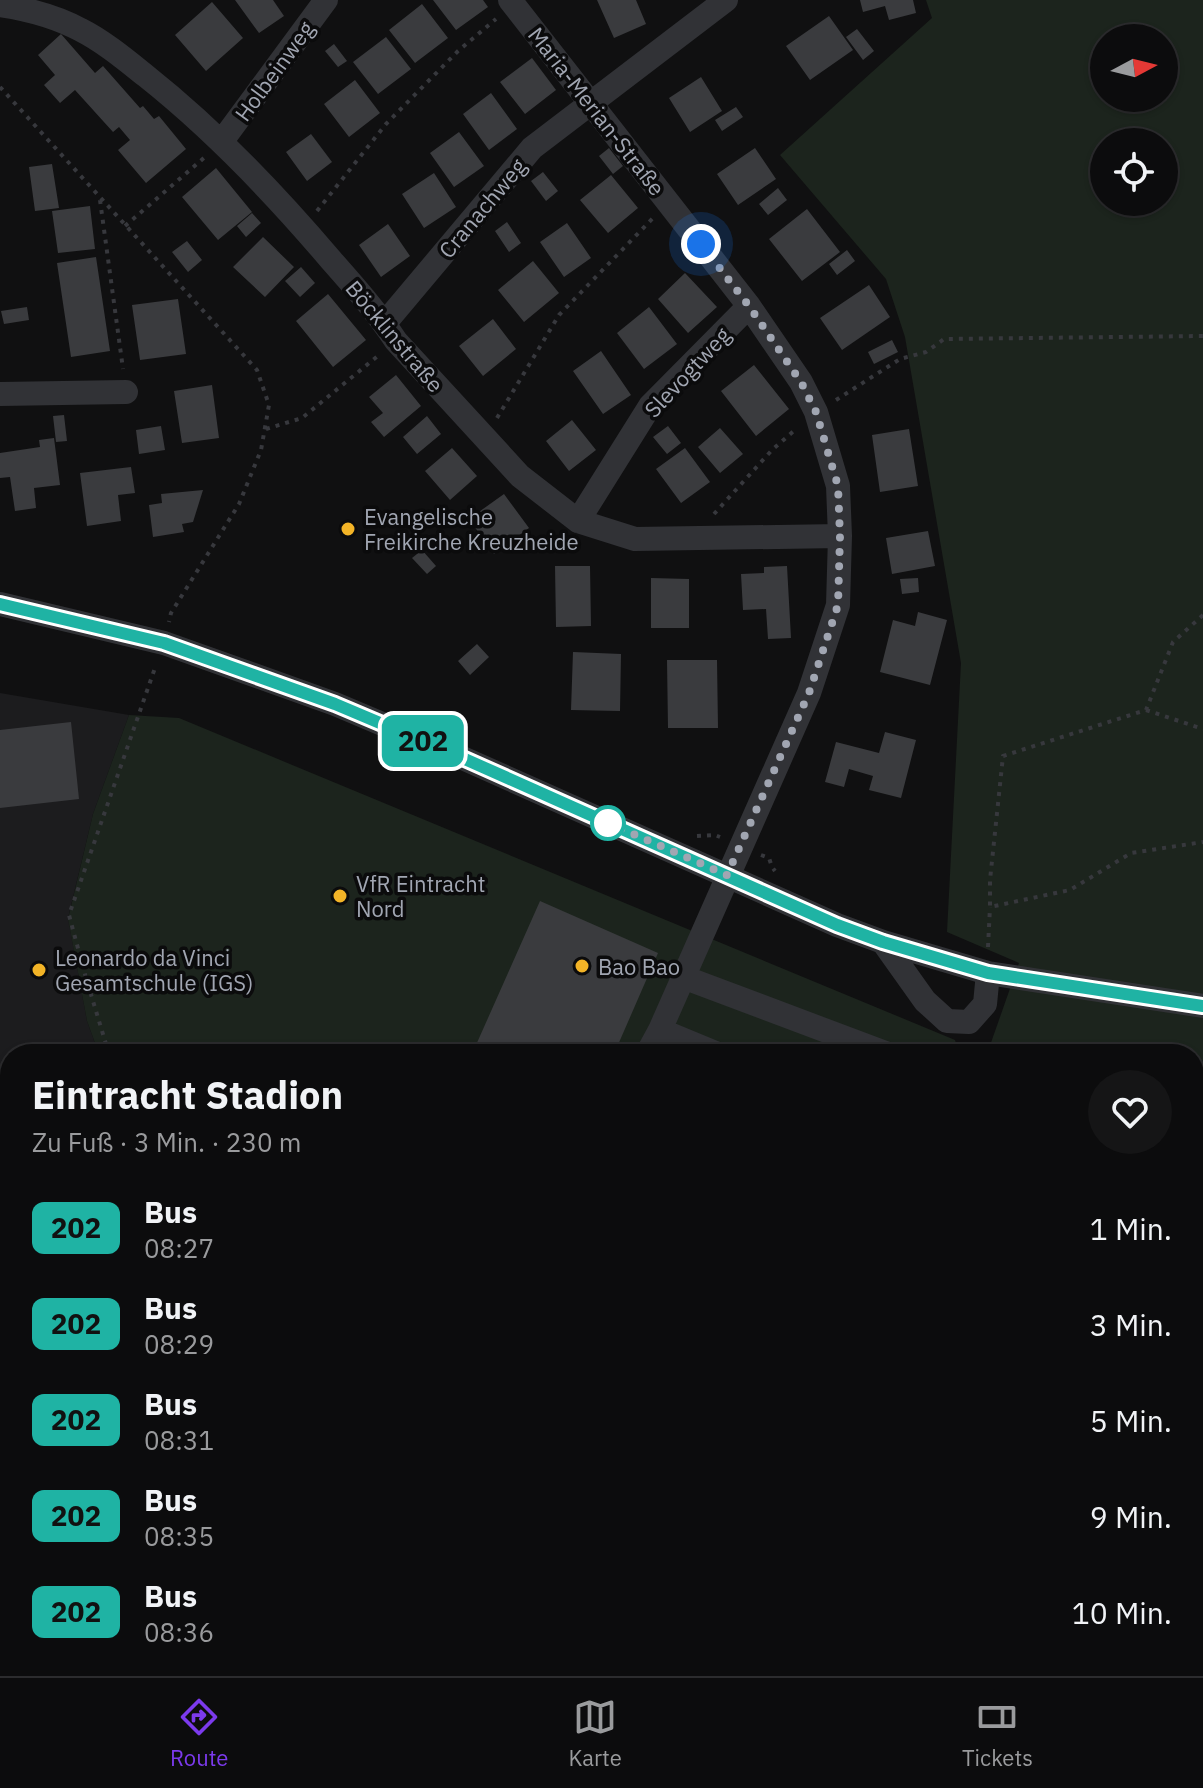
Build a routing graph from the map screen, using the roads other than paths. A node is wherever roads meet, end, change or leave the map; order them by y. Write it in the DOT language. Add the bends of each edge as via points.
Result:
graph roads {
  1 [pos="326,0"];
  2 [pos="726,0"];
  3 [pos="511,2"];
  4 [pos="0,5"];
  5 [pos="589,104"];
  6 [pos="222,141"];
  7 [pos="749,306"];
  8 [pos="390,332"];
  9 [pos="126,392"];
  10 [pos="0,394"];
  11 [pos="578,521"];
  12 [pos="840,536"];
  13 [pos="0,604"];
  14 [pos="727,875"];
  15 [pos="883,942"];
  16 [pos="988,973"];
  17 [pos="683,977"];
  18 [pos="1203,1006"];
  19 [pos="660,1030"];
  20 [pos="652,1044"];
  21 [pos="694,1044"];
  22 [pos="861,1044"];
  1 -- 6 [label="street, Holbeinweg"];
  2 -- 5 [label="street, Cranachweg"];
  3 -- 5 [label="street, Maria-Merian-Straße"];
  4 -- 6 [label="street, Böcklinstraße" via="81,29"];
  5 -- 7 [label="street, Maria-Merian-Straße"];
  5 -- 8 [label="street, Cranachweg" via="532,148"];
  6 -- 8 [label="street, Böcklinstraße" via="304,228"];
  7 -- 11 [label="street, Slevogtweg" via="650,406"];
  7 -- 12 [label="street, Maria-Merian-Straße" via="816,412 838,486"];
  8 -- 11 [label="street, Böcklinstraße" via="520,476"];
  9 -- 10 [label="street"];
  11 -- 12 [label="street, Böcklinstraße" via="635,539"];
  12 -- 14 [label="street, Maria-Merian-Straße" via="838,605 809,693"];
  13 -- 14 [label="street" via="164,643 335,704"];
  14 -- 15 [label="street"];
  14 -- 17 [label="street, Maria-Merian-Straße"];
  15 -- 16 [label="street"];
  15 -- 16 [label="street" via="925,1001 947,1021 969,1022 985,1004"];
  16 -- 18 [label="street"];
  17 -- 19 [label="street, Maria-Merian-Straße"];
  17 -- 22 [label="street"];
  19 -- 20 [label="street, Maria-Merian-Straße"];
  19 -- 21 [label="street"];
}
